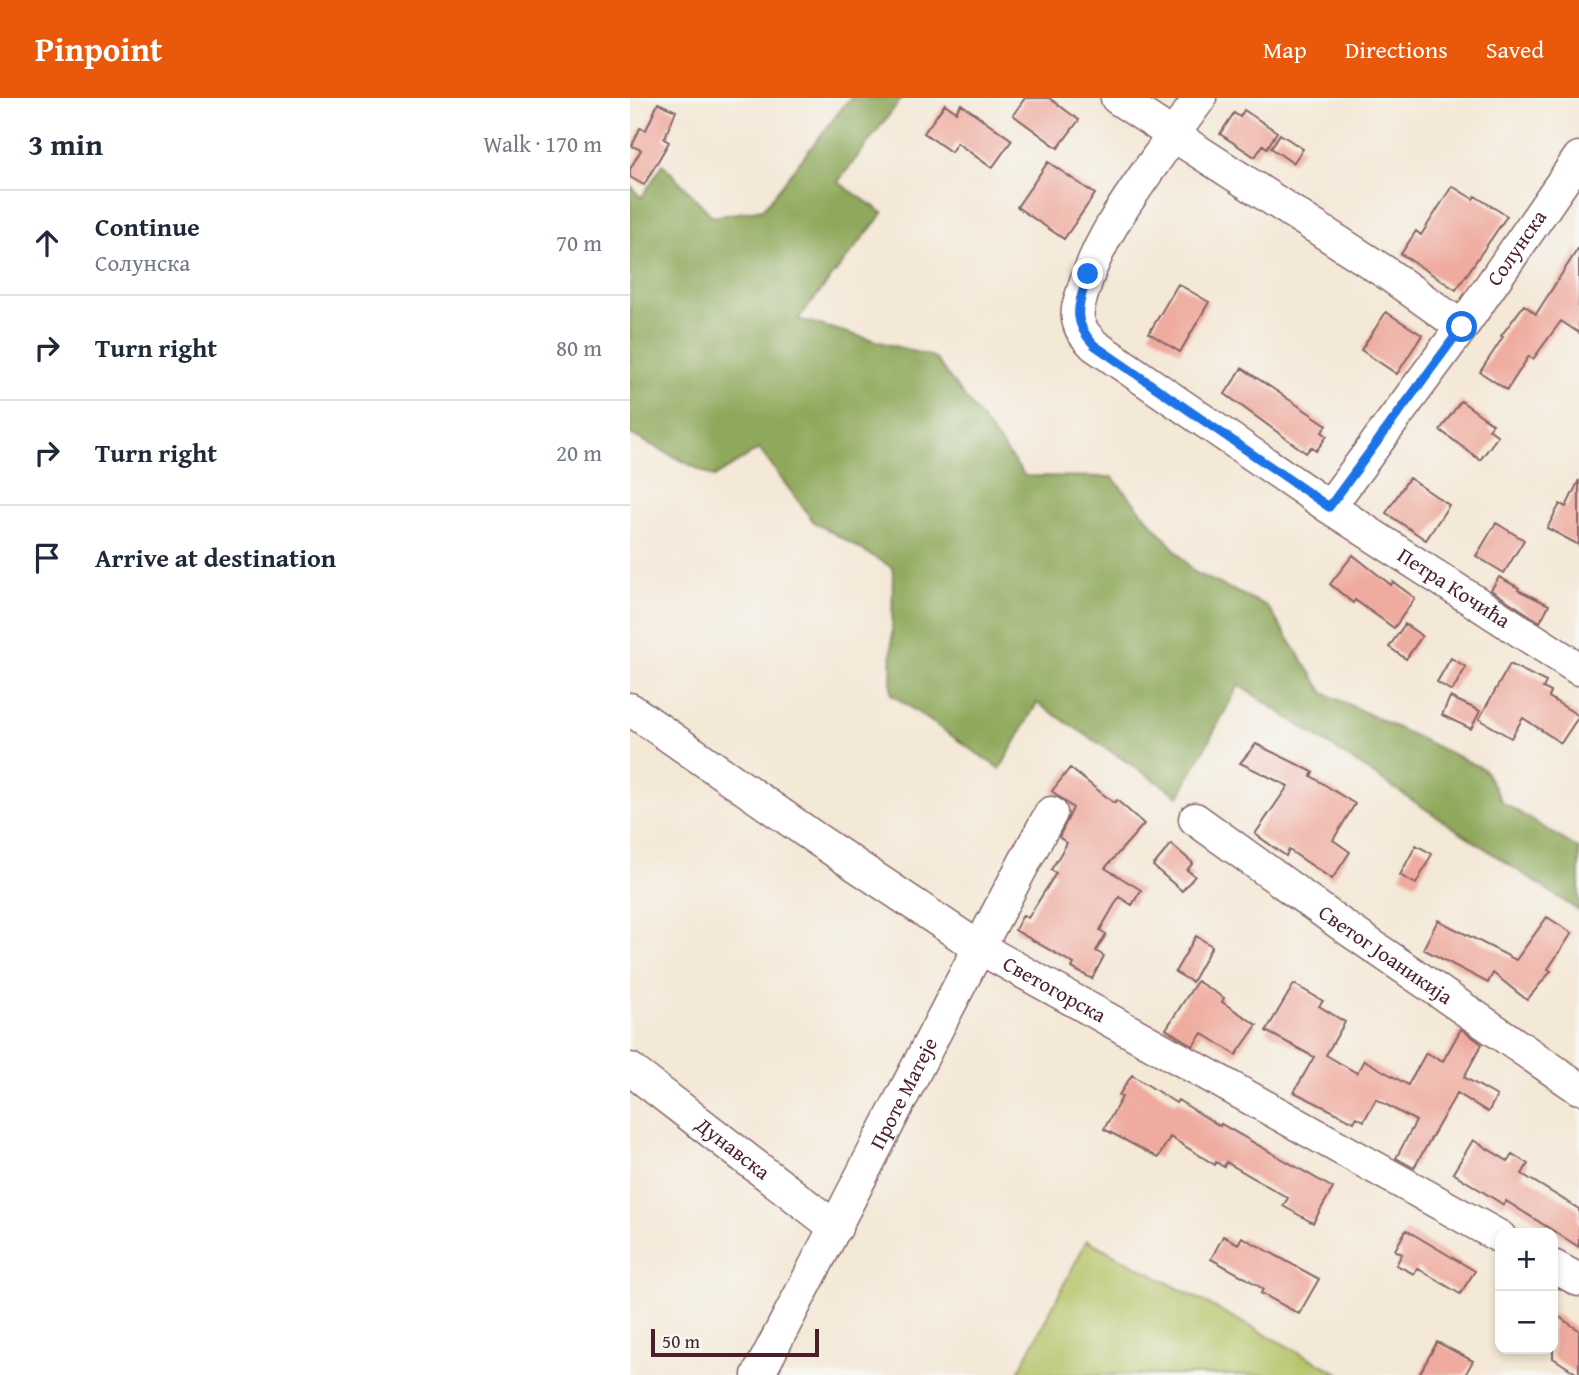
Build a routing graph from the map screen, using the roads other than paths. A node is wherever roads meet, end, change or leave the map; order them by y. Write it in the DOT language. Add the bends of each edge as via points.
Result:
graph roads {
  1 [pos="1117,98"];
  2 [pos="1200,98"];
  3 [pos="1173,135"];
  4 [pos="1579,158"];
  5 [pos="1462,327"];
  6 [pos="1329,507"];
  7 [pos="1579,669"];
  8 [pos="630,709"];
  9 [pos="1051,813"];
  10 [pos="1195,820"];
  11 [pos="978,947"];
  12 [pos="630,1069"];
  13 [pos="1579,1087"];
  14 [pos="836,1228"];
  15 [pos="1495,1234"];
  16 [pos="1558,1269"];
  17 [pos="1579,1280"];
  18 [pos="758,1375"];
  1 -- 3 [label="street"];
  2 -- 3 [label="street, Петра Кочића"];
  3 -- 5 [label="street"];
  3 -- 6 [label="street, Петра Кочића" via="1113,221 1088,274 1078,321 1094,345"];
  4 -- 5 [label="street, Солунска"];
  5 -- 6 [label="street, Солунска"];
  6 -- 7 [label="street, Петра Кочића"];
  8 -- 11 [label="street, Светогорска"];
  9 -- 11 [label="street, Проте Матеје"];
  10 -- 13 [label="street, Светог Јоаникија"];
  11 -- 14 [label="street, Проте Матеје"];
  11 -- 15 [label="street, Светогорска"];
  12 -- 14 [label="street, Дунавска"];
  14 -- 18 [label="street, Проте Матеје"];
  16 -- 17 [label="street"];
}
